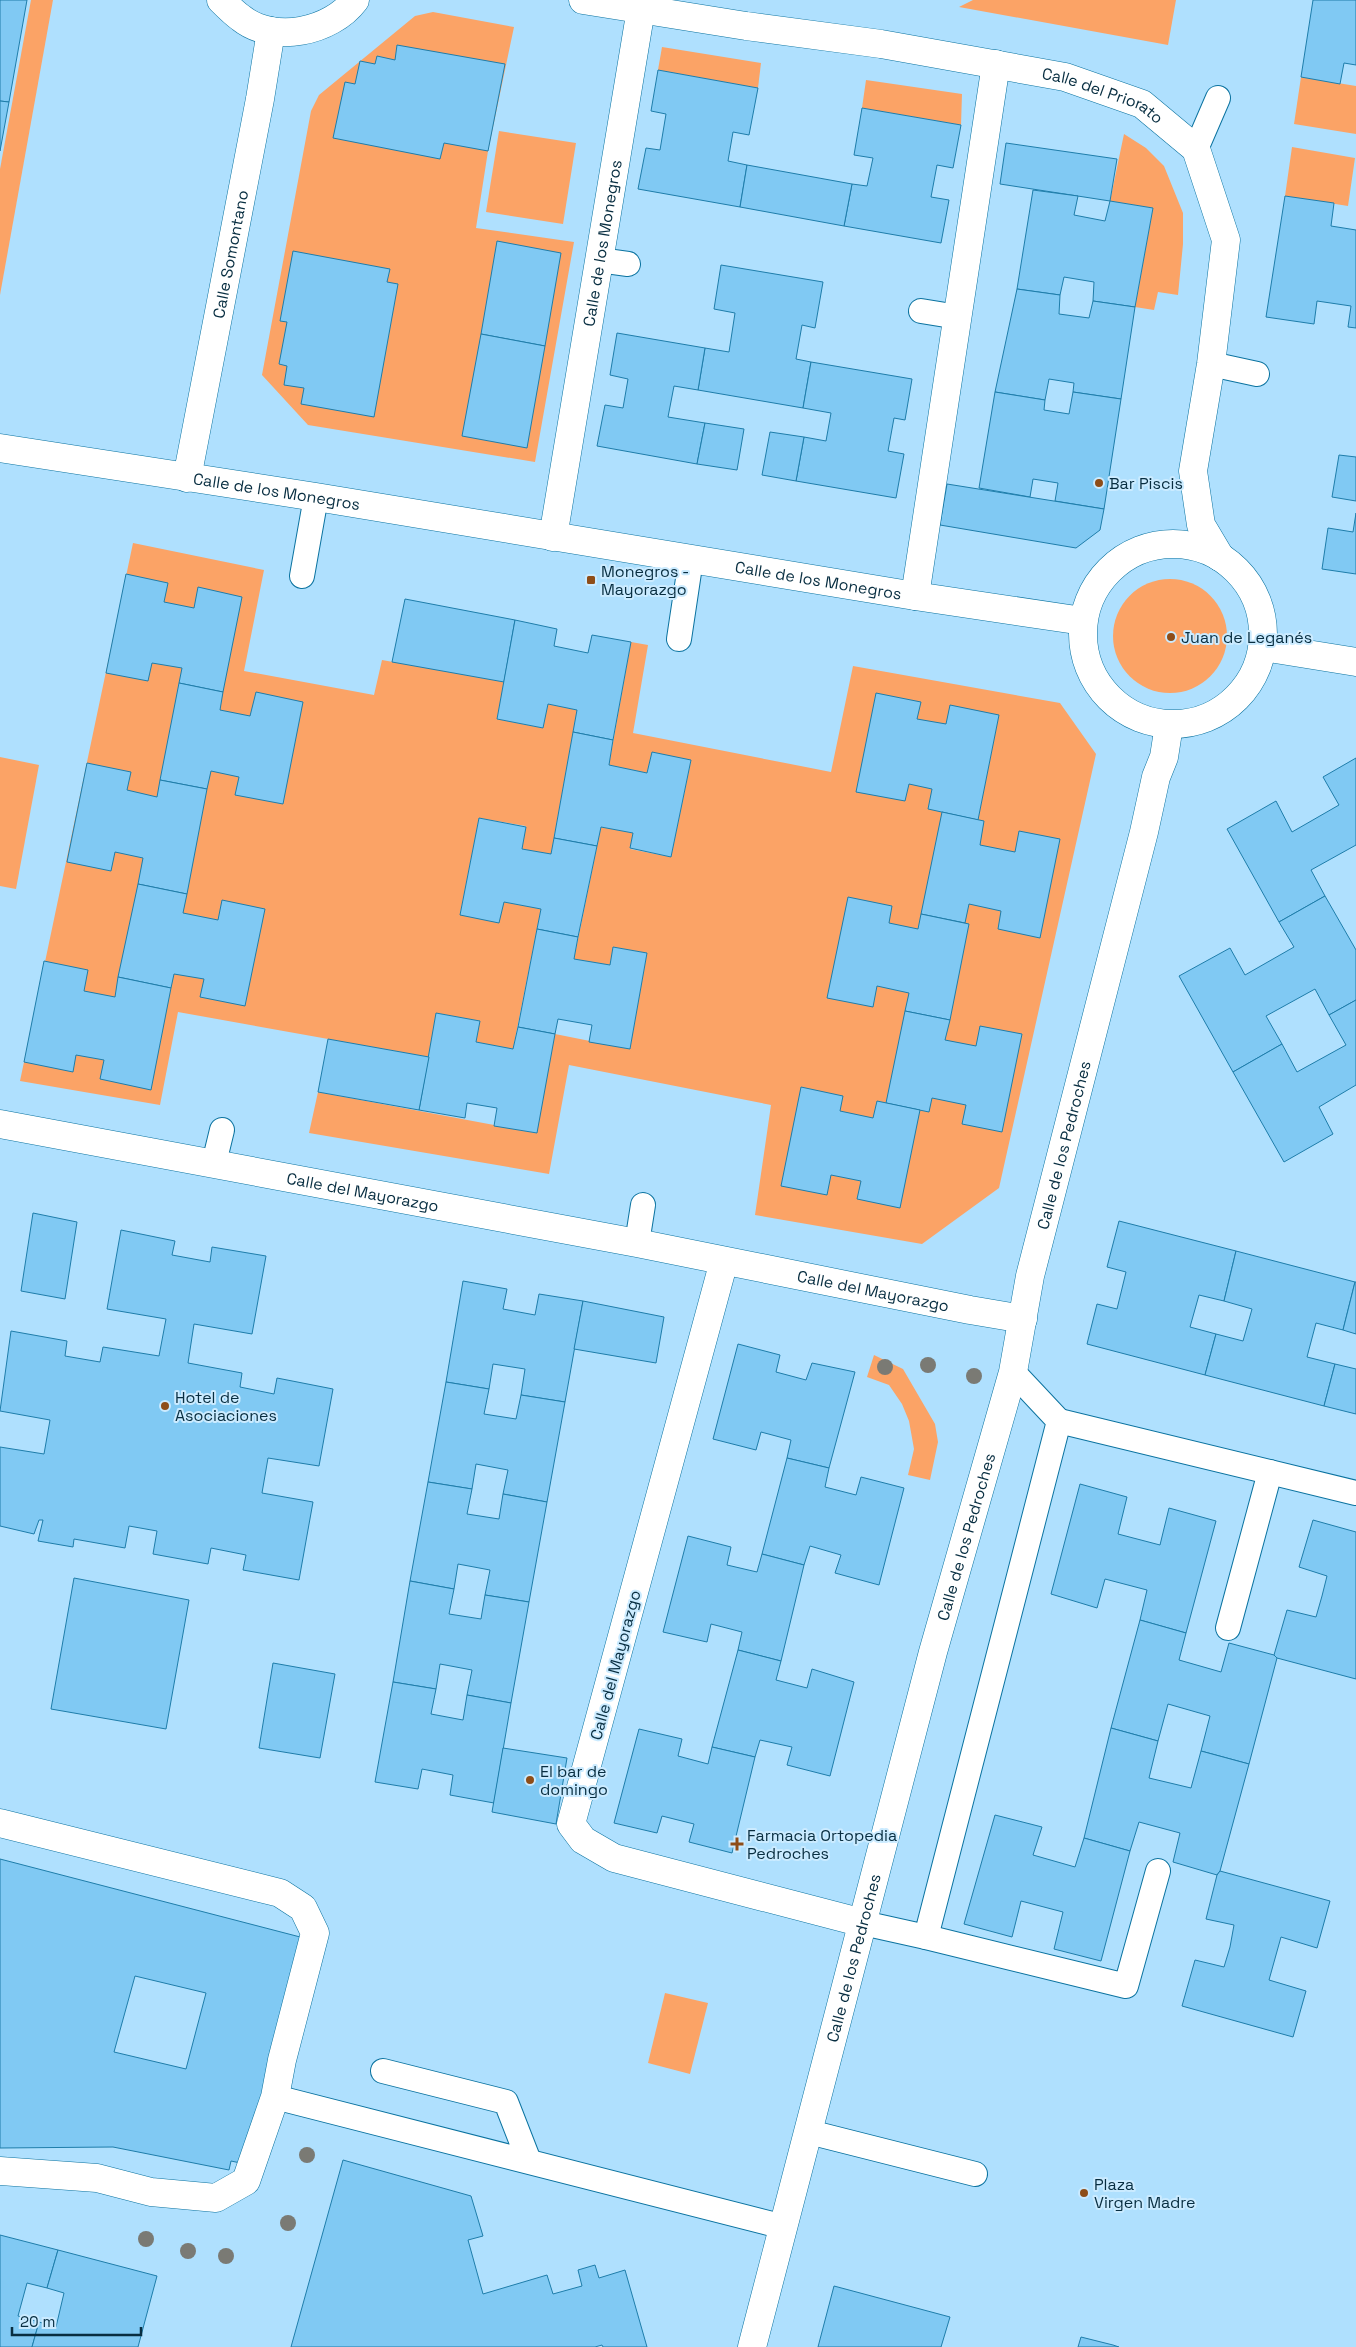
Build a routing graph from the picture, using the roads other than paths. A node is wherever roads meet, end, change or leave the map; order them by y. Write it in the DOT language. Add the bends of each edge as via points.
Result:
graph roads {
  1 [pos="221,0"];
  2 [pos="355,0"];
  3 [pos="583,0"];
  4 [pos="641,9"];
  5 [pos="271,31"];
  6 [pos="996,64"];
  7 [pos="1218,98"];
  8 [pos="1196,150"];
  9 [pos="599,260"];
  10 [pos="628,264"];
  11 [pos="921,311"];
  12 [pos="958,317"];
  13 [pos="1211,364"];
  14 [pos="1257,374"];
  15 [pos="0,448"];
  16 [pos="187,478"];
  17 [pos="316,497"];
  18 [pos="553,537"];
  19 [pos="1220,557"];
  20 [pos="691,559"];
  21 [pos="302,576"];
  22 [pos="915,596"];
  23 [pos="1083,621"];
  24 [pos="679,639"];
  25 [pos="1263,648"];
  26 [pos="1356,662"];
  27 [pos="1168,725"];
  28 [pos="0,1124"];
  29 [pos="222,1130"];
  30 [pos="214,1164"];
  31 [pos="643,1205"];
  32 [pos="636,1243"];
  33 [pos="724,1261"];
  34 [pos="1023,1319"];
  35 [pos="1013,1372"];
  36 [pos="1059,1421"];
  37 [pos="1270,1472"];
  38 [pos="1356,1493"];
  39 [pos="1228,1628"];
  40 [pos="0,1823"];
  41 [pos="1158,1871"];
  42 [pos="863,1923"];
  43 [pos="926,1937"];
  44 [pos="383,2071"];
  45 [pos="275,2097"];
  46 [pos="809,2132"];
  47 [pos="529,2161"];
  48 [pos="0,2171"];
  49 [pos="975,2174"];
  50 [pos="784,2227"];
  51 [pos="752,2347"];
  1 -- 5 [label="street" via="242,20"];
  2 -- 5 [label="street" via="328,23 297,32"];
  3 -- 4 [label="street, Calle del Priorato"];
  4 -- 6 [label="street, Calle del Priorato"];
  4 -- 9 [label="street, Calle de los Monegros"];
  5 -- 16 [label="street, Calle Somontano" via="250,158"];
  6 -- 8 [label="street, Calle del Priorato" via="1065,77 1142,104"];
  6 -- 12 [label="street"];
  7 -- 8 [label="lane"];
  8 -- 13 [label="street" via="1226,240"];
  9 -- 10 [label="lane"];
  9 -- 18 [label="street, Calle de los Monegros"];
  11 -- 12 [label="lane"];
  12 -- 22 [label="street"];
  13 -- 14 [label="lane"];
  13 -- 19 [label="street" via="1193,471 1201,525"];
  15 -- 16 [label="street, Calle de los Monegros"];
  16 -- 17 [label="street, Calle de los Monegros"];
  17 -- 18 [label="street, Calle de los Monegros"];
  17 -- 21 [label="lane"];
  18 -- 20 [label="street, Calle de los Monegros"];
  19 -- 23 [label="street" via="1202,547 1163,543 1126,556 1097,584"];
  19 -- 25 [label="street" via="1231,562 1251,586 1263,616"];
  20 -- 22 [label="street, Calle de los Monegros"];
  20 -- 24 [label="lane"];
  22 -- 23 [label="street, Calle de los Monegros"];
  23 -- 27 [label="street" via="1087,664 1110,700 1147,721"];
  25 -- 26 [label="street"];
  25 -- 27 [label="street" via="1253,679 1231,704 1202,721"];
  27 -- 34 [label="street, Calle de los Pedroches" via="1164,757 1156,777 1030,1276"];
  28 -- 30 [label="street, Calle del Mayorazgo"];
  29 -- 30 [label="lane"];
  30 -- 32 [label="street, Calle del Mayorazgo"];
  31 -- 32 [label="lane"];
  32 -- 33 [label="street, Calle del Mayorazgo"];
  33 -- 34 [label="street, Calle del Mayorazgo"];
  33 -- 42 [label="street, Calle del Mayorazgo" via="572,1824 577,1846"];
  34 -- 35 [label="street, Calle de los Pedroches"];
  35 -- 36 [label="lane"];
  35 -- 42 [label="street, Calle de los Pedroches" via="933,1652"];
  36 -- 37 [label="lane"];
  36 -- 43 [label="lane"];
  37 -- 38 [label="lane"];
  37 -- 39 [label="lane"];
  40 -- 45 [label="street" via="280,1893 302,1908 315,1932"];
  41 -- 43 [label="lane" via="1126,1986"];
  42 -- 43 [label="lane"];
  42 -- 46 [label="street, Calle de los Pedroches"];
  44 -- 47 [label="lane" via="506,2102"];
  45 -- 47 [label="lane"];
  45 -- 48 [label="street" via="246,2181 216,2198 151,2192 97,2178"];
  46 -- 49 [label="lane"];
  46 -- 50 [label="street, Calle de los Pedroches"];
  47 -- 50 [label="lane"];
  50 -- 51 [label="street, Calle de los Pedroches"];
}
